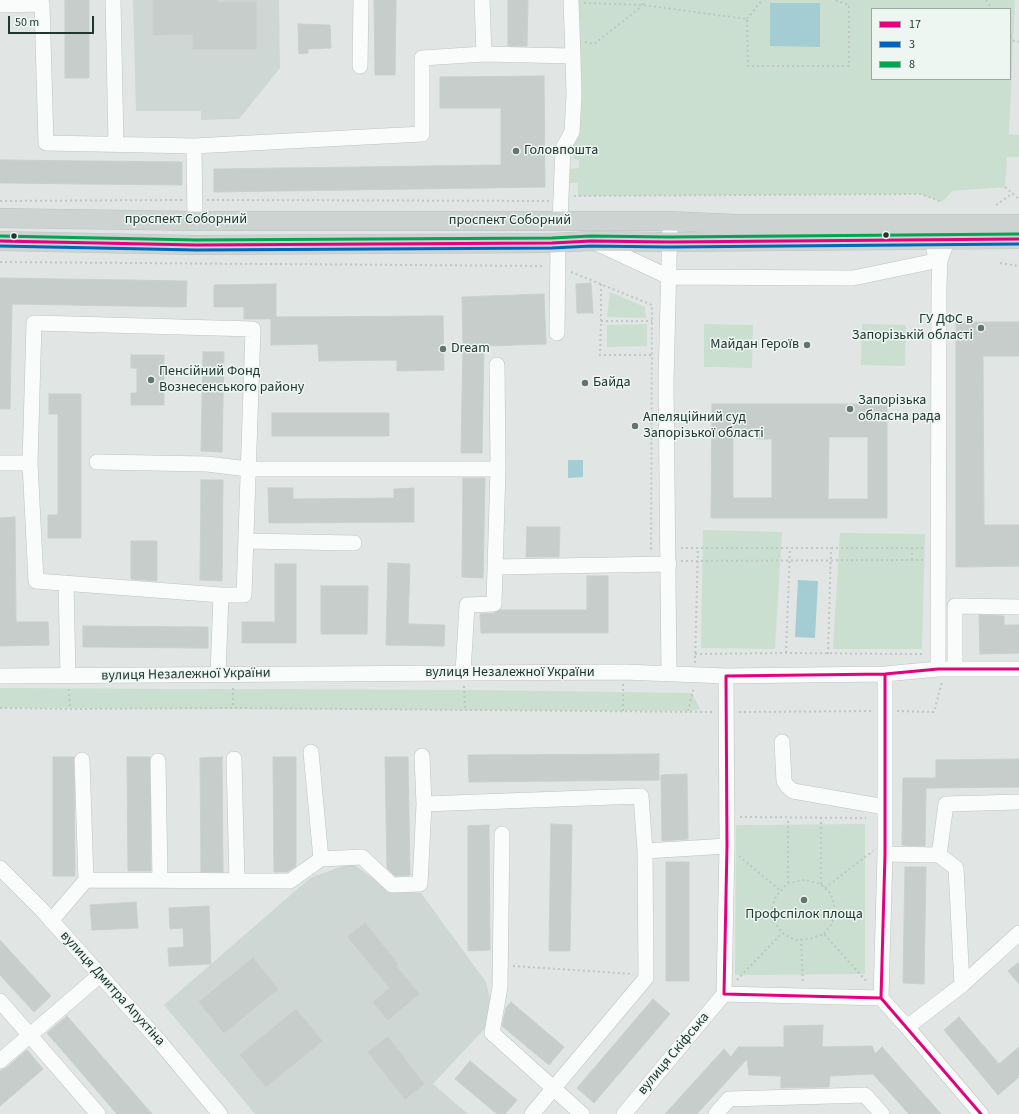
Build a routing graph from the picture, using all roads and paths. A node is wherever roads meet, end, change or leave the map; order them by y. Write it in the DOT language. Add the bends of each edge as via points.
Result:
graph roads {
  1 [pos="113,0"];
  2 [pos="361,0"];
  3 [pos="482,0"];
  4 [pos="643,0"];
  5 [pos="762,0"];
  6 [pos="835,0"];
  7 [pos="42,2"];
  8 [pos="571,2"];
  9 [pos="0,5"];
  10 [pos="643,5"];
  11 [pos="747,19"];
  12 [pos="571,38"];
  13 [pos="484,54"];
  14 [pos="573,56"];
  15 [pos="360,66"];
  16 [pos="116,144"];
  17 [pos="194,146"];
  18 [pos="1005,187"];
  19 [pos="1013,193"];
  20 [pos="560,199"];
  21 [pos="1019,199"];
  22 [pos="195,200"];
  23 [pos="0,201"];
  24 [pos="942,202"];
  25 [pos="996,205"];
  26 [pos="0,218"];
  27 [pos="195,221"];
  28 [pos="560,221"];
  29 [pos="670,221"];
  30 [pos="899,224"];
  31 [pos="1019,224"];
  32 [pos="948,239"];
  33 [pos="1019,239"];
  34 [pos="0,241"];
  35 [pos="591,241"];
  36 [pos="927,241"];
  37 [pos="558,242"];
  38 [pos="669,242"];
  39 [pos="940,260"];
  40 [pos="0,262"];
  41 [pos="1000,263"];
  42 [pos="558,266"];
  43 [pos="1019,266"];
  44 [pos="669,276"];
  45 [pos="601,284"];
  46 [pos="601,321"];
  47 [pos="652,321"];
  48 [pos="557,333"];
  49 [pos="651,355"];
  50 [pos="497,365"];
  51 [pos="97,462"];
  52 [pos="0,463"];
  53 [pos="30,463"];
  54 [pos="248,469"];
  55 [pos="498,469"];
  56 [pos="246,541"];
  57 [pos="354,543"];
  58 [pos="681,548"];
  59 [pos="698,548"];
  60 [pos="790,548"];
  61 [pos="831,548"];
  62 [pos="912,548"];
  63 [pos="929,548"];
  64 [pos="790,560"];
  65 [pos="830,560"];
  66 [pos="912,560"];
  67 [pos="928,560"];
  68 [pos="698,561"];
  69 [pos="675,563"];
  70 [pos="651,565"];
  71 [pos="495,567"];
  72 [pos="66,583"];
  73 [pos="220,595"];
  74 [pos="1019,607"];
  75 [pos="786,653"];
  76 [pos="695,654"];
  77 [pos="828,654"];
  78 [pos="923,654"];
  79 [pos="938,669"];
  80 [pos="955,669"];
  81 [pos="1019,669"];
  82 [pos="623,672"];
  83 [pos="463,673"];
  84 [pos="669,673"];
  85 [pos="225,674"];
  86 [pos="885,674"];
  87 [pos="695,675"];
  88 [pos="0,676"];
  89 [pos="68,676"];
  90 [pos="726,676"];
  91 [pos="0,708"];
  92 [pos="233,708"];
  93 [pos="70,710"];
  94 [pos="465,710"];
  95 [pos="623,710"];
  96 [pos="688,711"];
  97 [pos="885,711"];
  98 [pos="726,712"];
  99 [pos="934,712"];
  100 [pos="782,742"];
  101 [pos="311,752"];
  102 [pos="422,756"];
  103 [pos="234,759"];
  104 [pos="82,760"];
  105 [pos="158,761"];
  106 [pos="1019,802"];
  107 [pos="424,804"];
  108 [pos="885,812"];
  109 [pos="727,817"];
  110 [pos="788,818"];
  111 [pos="822,818"];
  112 [pos="502,834"];
  113 [pos="727,846"];
  114 [pos="885,848"];
  115 [pos="645,851"];
  116 [pos="939,855"];
  117 [pos="321,859"];
  118 [pos="0,868"];
  119 [pos="86,880"];
  120 [pos="160,880"];
  121 [pos="237,880"];
  122 [pos="788,883"];
  123 [pos="821,884"];
  124 [pos="825,888"];
  125 [pos="781,891"];
  126 [pos="51,921"];
  127 [pos="782,933"];
  128 [pos="1019,933"];
  129 [pos="824,934"];
  130 [pos="801,940"];
  131 [pos="500,966"];
  132 [pos="100,975"];
  133 [pos="646,975"];
  134 [pos="962,985"];
  135 [pos="724,994"];
  136 [pos="803,996"];
  137 [pos="881,998"];
  138 [pos="0,1001"];
  139 [pos="907,1027"];
  140 [pos="30,1035"];
  141 [pos="0,1061"];
  142 [pos="553,1089"];
  143 [pos="98,1114"];
  144 [pos="220,1114"];
  145 [pos="532,1114"];
  146 [pos="582,1114"];
  147 [pos="624,1114"];
  148 [pos="716,1114"];
  149 [pos="882,1114"];
  150 [pos="981,1114"];
  1 -- 16 [label="street"];
  2 -- 15 [label="street"];
  3 -- 13 [label="street"];
  4 -- 10 [label="path"];
  5 -- 11 [label="path"];
  6 -- 11 [label="path" via="849,5 849,66 748,66"];
  7 -- 9 [label="street"];
  7 -- 16 [label="street" via="46,143"];
  8 -- 10 [label="path"];
  8 -- 12 [label="street"];
  10 -- 11 [label="path"];
  10 -- 12 [label="path" via="594,44"];
  12 -- 14 [label="street"];
  13 -- 14 [label="street"];
  13 -- 17 [label="street" via="422,58 422,134"];
  14 -- 20 [label="street" via="572,132 562,148"];
  16 -- 17 [label="street"];
  17 -- 22 [label="street"];
  18 -- 19 [label="path"];
  19 -- 21 [label="path"];
  19 -- 25 [label="path"];
  20 -- 22 [label="path" via="554,202"];
  20 -- 24 [label="path" via="573,196 921,194"];
  20 -- 28 [label="street"];
  22 -- 23 [label="path"];
  22 -- 27 [label="street"];
  26 -- 27 [label="main road, проспект Соборний"];
  27 -- 28 [label="main road, проспект Соборний"];
  28 -- 29 [label="main road, проспект Соборний"];
  28 -- 37 [label="main road"];
  29 -- 30 [label="main road, проспект Соборний" via="736,224"];
  29 -- 38 [label="street"];
  30 -- 31 [label="main road, проспект Соборний"];
  30 -- 36 [label="main road" via="919,233"];
  32 -- 33 [label="main road, проспект Соборний"];
  32 -- 36 [label="main road, проспект Соборний"];
  32 -- 39 [label="street"];
  34 -- 37 [label="main road, проспект Соборний" via="196,245"];
  35 -- 37 [label="main road, проспект Соборний"];
  35 -- 38 [label="main road, проспект Соборний"];
  35 -- 44 [label="street"];
  36 -- 38 [label="main road, проспект Соборний"];
  36 -- 39 [label="street"];
  37 -- 42 [label="street"];
  38 -- 44 [label="street"];
  39 -- 44 [label="street" via="853,278"];
  39 -- 79 [label="street"];
  40 -- 42 [label="path"];
  41 -- 43 [label="path"];
  42 -- 45 [label="path"];
  42 -- 48 [label="street"];
  44 -- 69 [label="street" via="666,382"];
  45 -- 46 [label="path"];
  45 -- 47 [label="path" via="652,305"];
  46 -- 47 [label="path"];
  46 -- 49 [label="path" via="600,355"];
  47 -- 49 [label="path"];
  49 -- 70 [label="path"];
  50 -- 55 [label="street"];
  51 -- 54 [label="street" via="207,464"];
  52 -- 53 [label="street"];
  53 -- 54 [label="street" via="34,323 50,323 253,329"];
  53 -- 72 [label="street" via="36,581"];
  54 -- 55 [label="street"];
  54 -- 56 [label="street"];
  55 -- 71 [label="street"];
  56 -- 57 [label="street"];
  56 -- 73 [label="street" via="244,595"];
  58 -- 59 [label="path"];
  59 -- 60 [label="path"];
  59 -- 68 [label="path"];
  60 -- 61 [label="path"];
  60 -- 64 [label="path"];
  61 -- 62 [label="path"];
  61 -- 65 [label="path"];
  62 -- 63 [label="path"];
  62 -- 66 [label="path"];
  64 -- 65 [label="path"];
  64 -- 68 [label="path"];
  64 -- 75 [label="path"];
  65 -- 66 [label="path"];
  65 -- 77 [label="path"];
  66 -- 67 [label="path"];
  68 -- 69 [label="path"];
  68 -- 76 [label="path"];
  69 -- 70 [label="street"];
  69 -- 84 [label="street"];
  70 -- 71 [label="street"];
  71 -- 83 [label="street" via="494,604 466,605"];
  72 -- 73 [label="street"];
  72 -- 89 [label="street"];
  73 -- 85 [label="street"];
  74 -- 80 [label="street" via="954,606"];
  75 -- 76 [label="path"];
  75 -- 77 [label="path"];
  76 -- 87 [label="path"];
  77 -- 78 [label="path"];
  79 -- 80 [label="street, вулиця Незалежної України"];
  79 -- 86 [label="street, вулиця Незалежної України"];
  80 -- 81 [label="street, вулиця Незалежної України"];
  82 -- 83 [label="street, вулиця Незалежної України"];
  82 -- 84 [label="street, вулиця Незалежної України"];
  82 -- 95 [label="path"];
  83 -- 85 [label="street, вулиця Незалежної України"];
  83 -- 94 [label="path"];
  84 -- 87 [label="street, вулиця Незалежної України"];
  85 -- 89 [label="street, вулиця Незалежної України"];
  85 -- 92 [label="path"];
  86 -- 90 [label="street, вулиця Незалежної України"];
  86 -- 97 [label="street"];
  87 -- 90 [label="street, вулиця Незалежної України"];
  87 -- 96 [label="path"];
  88 -- 89 [label="street, вулиця Незалежної України"];
  89 -- 93 [label="path"];
  90 -- 98 [label="street"];
  91 -- 93 [label="path"];
  92 -- 93 [label="path"];
  92 -- 94 [label="path"];
  94 -- 95 [label="path"];
  95 -- 96 [label="path"];
  96 -- 98 [label="path"];
  97 -- 98 [label="path"];
  97 -- 99 [label="path"];
  97 -- 108 [label="street"];
  98 -- 109 [label="street"];
  100 -- 108 [label="street" via="784,780 793,791"];
  101 -- 117 [label="street"];
  102 -- 107 [label="street"];
  103 -- 121 [label="street"];
  104 -- 119 [label="street"];
  105 -- 120 [label="street"];
  106 -- 116 [label="street" via="946,804"];
  107 -- 115 [label="street" via="641,796"];
  107 -- 117 [label="street" via="420,884 392,885 362,857"];
  108 -- 111 [label="path"];
  108 -- 114 [label="street"];
  109 -- 110 [label="path"];
  109 -- 113 [label="street"];
  110 -- 111 [label="path"];
  110 -- 122 [label="path"];
  111 -- 123 [label="path"];
  112 -- 131 [label="street"];
  113 -- 115 [label="street"];
  113 -- 125 [label="path"];
  113 -- 135 [label="street"];
  114 -- 116 [label="street"];
  114 -- 124 [label="path"];
  114 -- 137 [label="street"];
  115 -- 133 [label="street"];
  116 -- 134 [label="street" via="956,868"];
  117 -- 121 [label="street" via="290,881"];
  118 -- 126 [label="street, вулиця Дмитра Апухтіна"];
  119 -- 120 [label="street"];
  119 -- 126 [label="street"];
  120 -- 121 [label="street"];
  122 -- 123 [label="path" via="805,880"];
  122 -- 125 [label="path"];
  123 -- 124 [label="path"];
  124 -- 129 [label="path" via="831,894 835,915"];
  125 -- 127 [label="path" via="776,896 772,908 774,922"];
  126 -- 132 [label="street, вулиця Дмитра Апухтіна"];
  127 -- 130 [label="path" via="795,940"];
  127 -- 135 [label="path"];
  128 -- 134 [label="street"];
  129 -- 130 [label="path"];
  129 -- 137 [label="path"];
  130 -- 136 [label="path"];
  131 -- 133 [label="path"];
  131 -- 142 [label="street" via="500,987 492,1033"];
  132 -- 140 [label="street"];
  132 -- 144 [label="street, вулиця Дмитра Апухтіна" via="159,1040"];
  133 -- 142 [label="street"];
  134 -- 139 [label="street"];
  135 -- 136 [label="street"];
  135 -- 147 [label="street, вулиця Скіфська"];
  136 -- 137 [label="street"];
  137 -- 139 [label="street"];
  138 -- 140 [label="street"];
  139 -- 150 [label="street"];
  140 -- 141 [label="street"];
  140 -- 143 [label="street"];
  142 -- 145 [label="street"];
  142 -- 146 [label="street"];
  148 -- 149 [label="street" via="729,1099 865,1095"];
}
